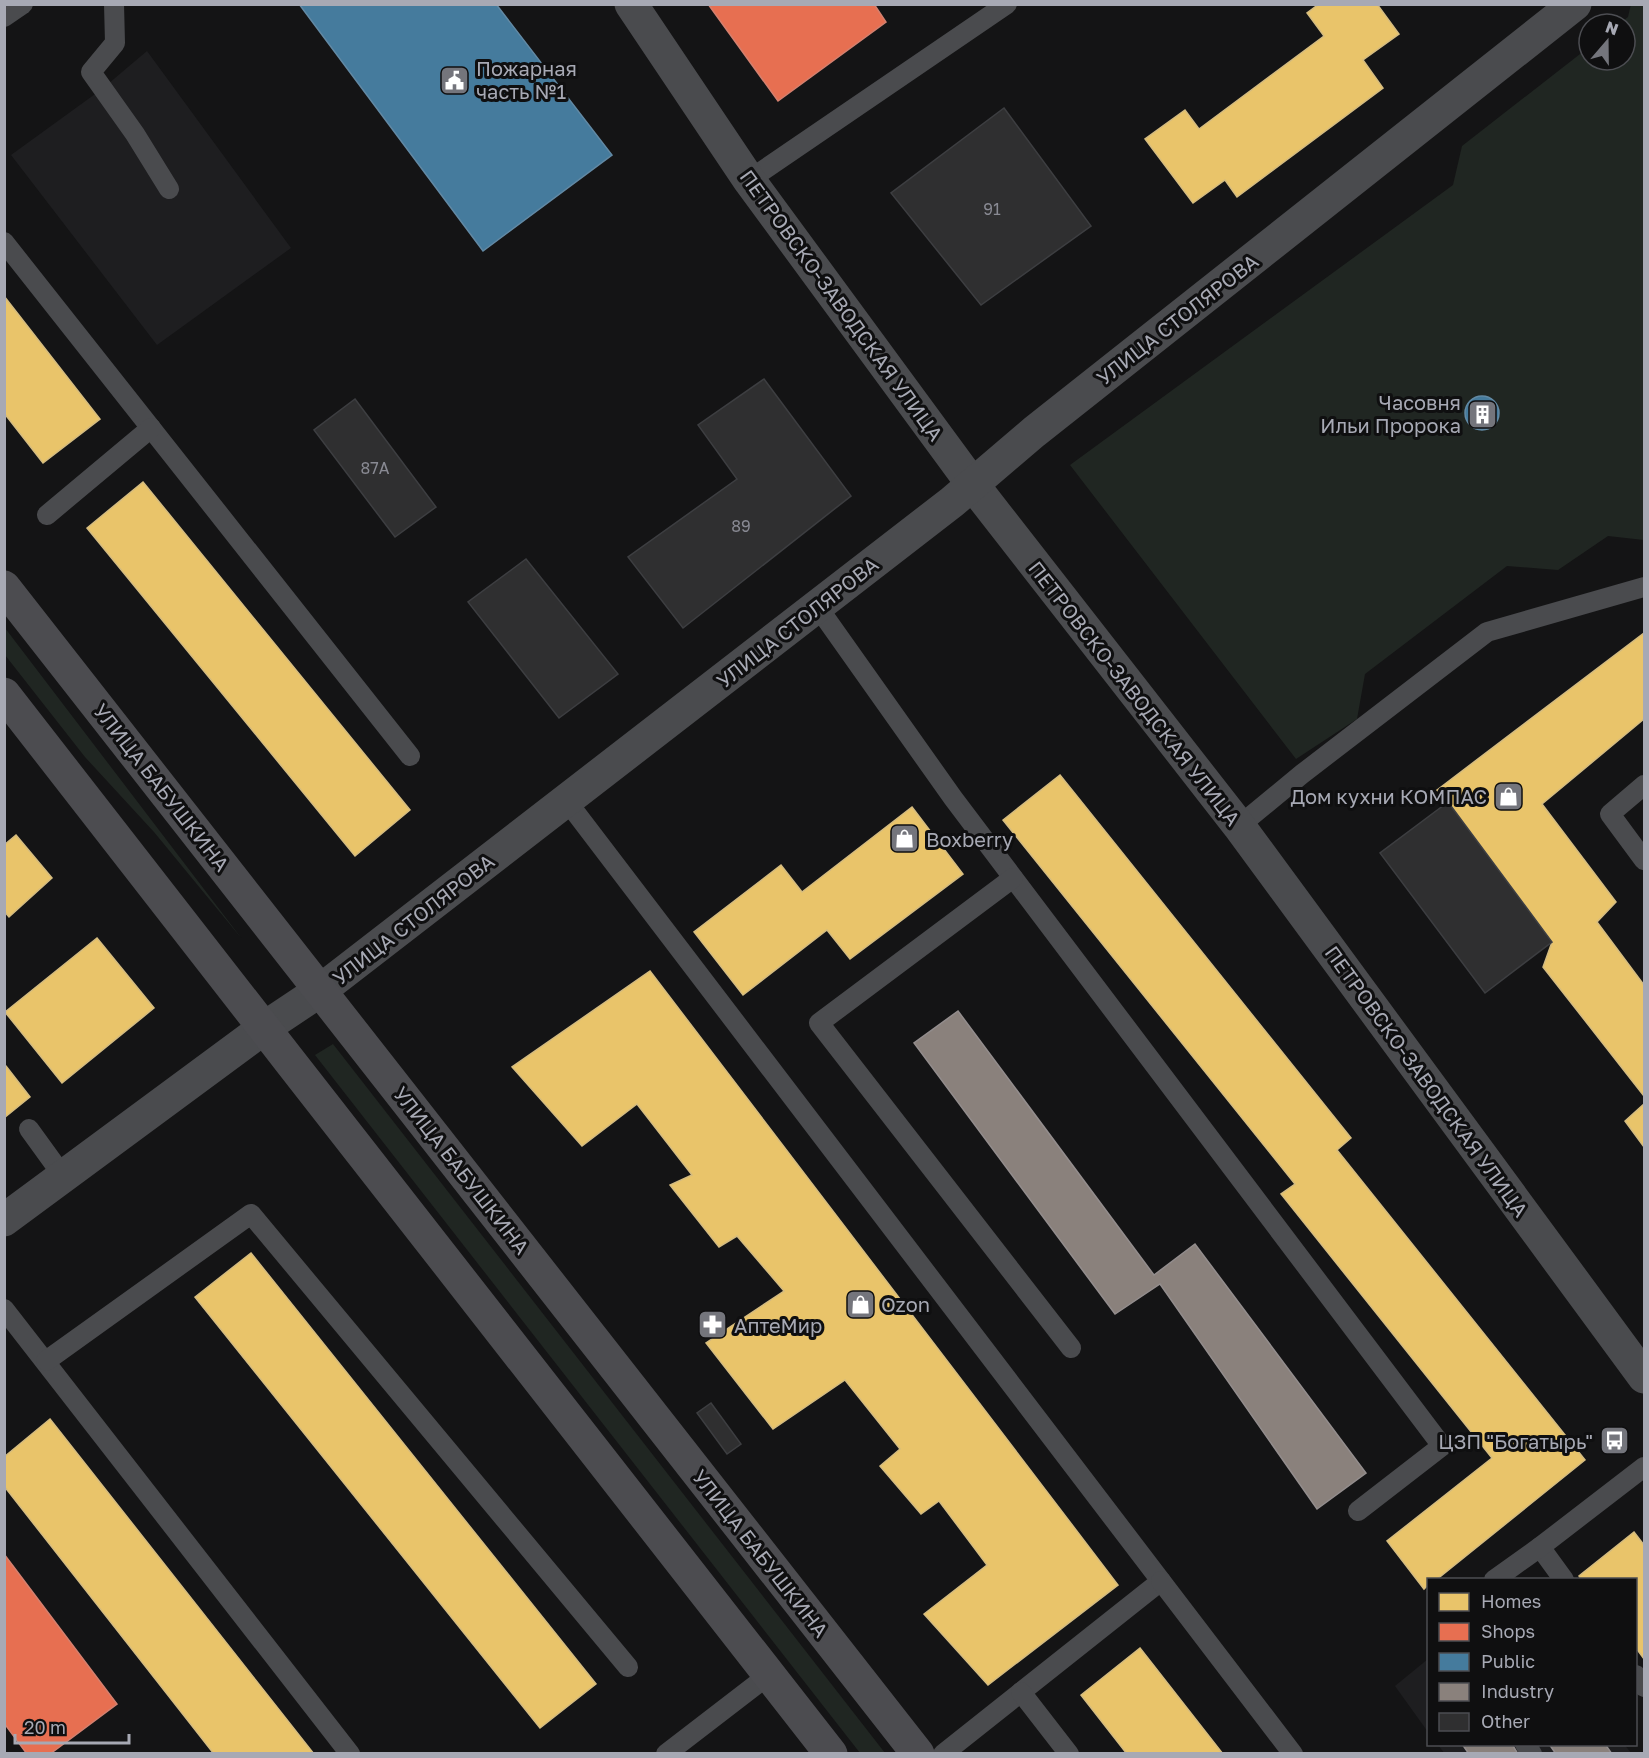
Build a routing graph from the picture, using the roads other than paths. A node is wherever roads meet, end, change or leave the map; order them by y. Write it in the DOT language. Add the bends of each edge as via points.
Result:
graph roads {
  1 [pos="22,4"];
  2 [pos="114,4"];
  3 [pos="631,4"];
  4 [pos="1007,4"];
  5 [pos="1575,4"];
  6 [pos="4,17"];
  7 [pos="749,180"];
  8 [pos="169,189"];
  9 [pos="4,242"];
  10 [pos="151,428"];
  11 [pos="974,485"];
  12 [pos="47,515"];
  13 [pos="4,587"];
  14 [pos="1644,587"];
  15 [pos="817,606"];
  16 [pos="4,694"];
  17 [pos="410,756"];
  18 [pos="1644,785"];
  19 [pos="566,800"];
  20 [pos="1239,826"];
  21 [pos="1644,860"];
  22 [pos="1013,878"];
  23 [pos="321,990"];
  24 [pos="264,1028"];
  25 [pos="29,1129"];
  26 [pos="63,1176"];
  27 [pos="4,1220"];
  28 [pos="4,1309"];
  29 [pos="1071,1348"];
  30 [pos="46,1361"];
  31 [pos="1644,1377"];
  32 [pos="1644,1467"];
  33 [pos="1358,1511"];
  34 [pos="1540,1547"];
  35 [pos="1497,1578"];
  36 [pos="1563,1578"];
  37 [pos="1161,1581"];
  38 [pos="628,1667"];
  39 [pos="770,1674"];
  40 [pos="1021,1692"];
  41 [pos="350,1754"];
  42 [pos="666,1754"];
  43 [pos="831,1754"];
  44 [pos="918,1754"];
  45 [pos="943,1754"];
  46 [pos="1069,1754"];
  47 [pos="1293,1754"];
  1 -- 6 [label="lane"];
  2 -- 8 [label="lane" via="115,44 91,72"];
  3 -- 7 [label="street, ПЕТРОВСКО-ЗАВОДСКАЯ УЛИЦА"];
  4 -- 7 [label="lane"];
  5 -- 11 [label="street, УЛИЦА СТОЛЯРОВА" via="1043,424"];
  7 -- 11 [label="street, ПЕТРОВСКО-ЗАВОДСКАЯ УЛИЦА"];
  9 -- 10 [label="lane"];
  10 -- 12 [label="lane"];
  10 -- 17 [label="lane"];
  11 -- 15 [label="street, УЛИЦА СТОЛЯРОВА"];
  11 -- 20 [label="street, ПЕТРОВСКО-ЗАВОДСКАЯ УЛИЦА"];
  13 -- 23 [label="main road, УЛИЦА БАБУШКИНА"];
  14 -- 20 [label="lane" via="1487,632"];
  15 -- 19 [label="street, УЛИЦА СТОЛЯРОВА"];
  15 -- 22 [label="lane"];
  16 -- 24 [label="main road"];
  18 -- 21 [label="lane" via="1610,814"];
  19 -- 23 [label="street, УЛИЦА СТОЛЯРОВА"];
  19 -- 37 [label="lane"];
  20 -- 31 [label="street, ПЕТРОВСКО-ЗАВОДСКАЯ УЛИЦА"];
  22 -- 29 [label="lane" via="819,1023"];
  22 -- 33 [label="lane" via="1442,1446"];
  23 -- 24 [label="street, УЛИЦА СТОЛЯРОВА"];
  23 -- 44 [label="main road, УЛИЦА БАБУШКИНА"];
  24 -- 26 [label="street, УЛИЦА СТОЛЯРОВА"];
  24 -- 39 [label="main road"];
  25 -- 26 [label="lane"];
  26 -- 27 [label="street, УЛИЦА СТОЛЯРОВА"];
  28 -- 30 [label="lane"];
  30 -- 38 [label="lane" via="251,1214"];
  30 -- 41 [label="lane"];
  32 -- 34 [label="lane"];
  34 -- 35 [label="lane"];
  34 -- 36 [label="lane"];
  37 -- 40 [label="lane"];
  37 -- 47 [label="lane"];
  39 -- 42 [label="lane"];
  39 -- 43 [label="main road"];
  40 -- 45 [label="lane"];
  40 -- 46 [label="lane"];
}
